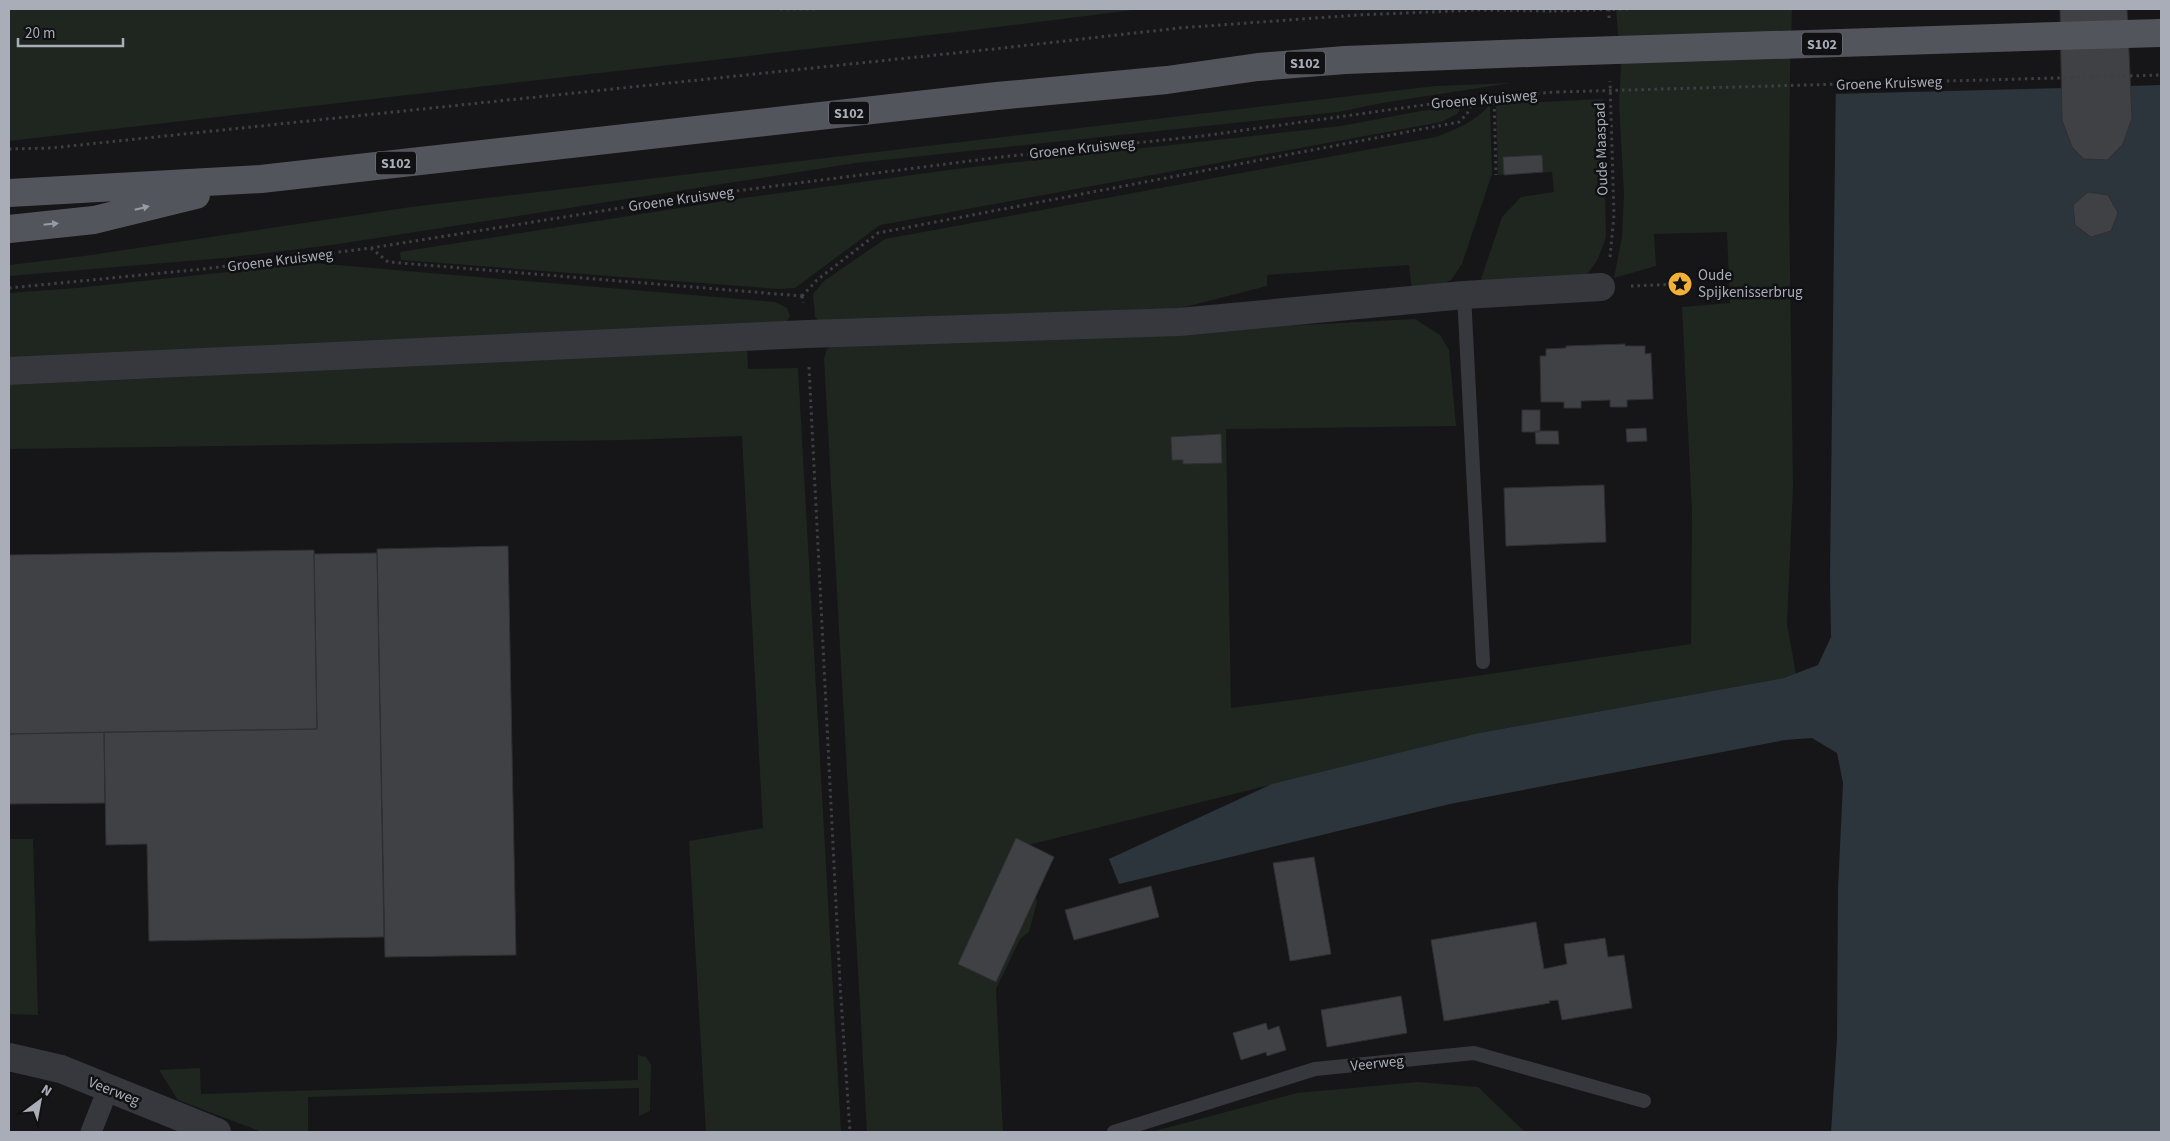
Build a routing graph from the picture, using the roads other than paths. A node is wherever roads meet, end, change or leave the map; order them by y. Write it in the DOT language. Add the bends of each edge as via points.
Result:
graph roads {
  1 [pos="2161,33"];
  2 [pos="261,179"];
  3 [pos="9,193"];
  4 [pos="9,229"];
  5 [pos="1601,287"];
  6 [pos="1464,295"];
  7 [pos="9,372"];
  8 [pos="1483,662"];
  9 [pos="9,1057"];
  10 [pos="108,1089"];
  11 [pos="1644,1101"];
  12 [pos="91,1132"];
  13 [pos="217,1132"];
  14 [pos="1114,1132"];
  1 -- 2 [label="main road, S102, bridge" via="1345,60"];
  2 -- 3 [label="main road, S102"];
  4 -- 2 [label="main road, S102, one-way" via="94,220"];
  5 -- 6 [label="street"];
  6 -- 7 [label="street" via="1179,322 807,334"];
  6 -- 8 [label="lane"];
  9 -- 10 [label="street, Veerweg" via="61,1068"];
  10 -- 12 [label="street"];
  10 -- 13 [label="street, Veerweg"];
  11 -- 14 [label="lane, Veerweg" via="1474,1053 1315,1069"];
}
